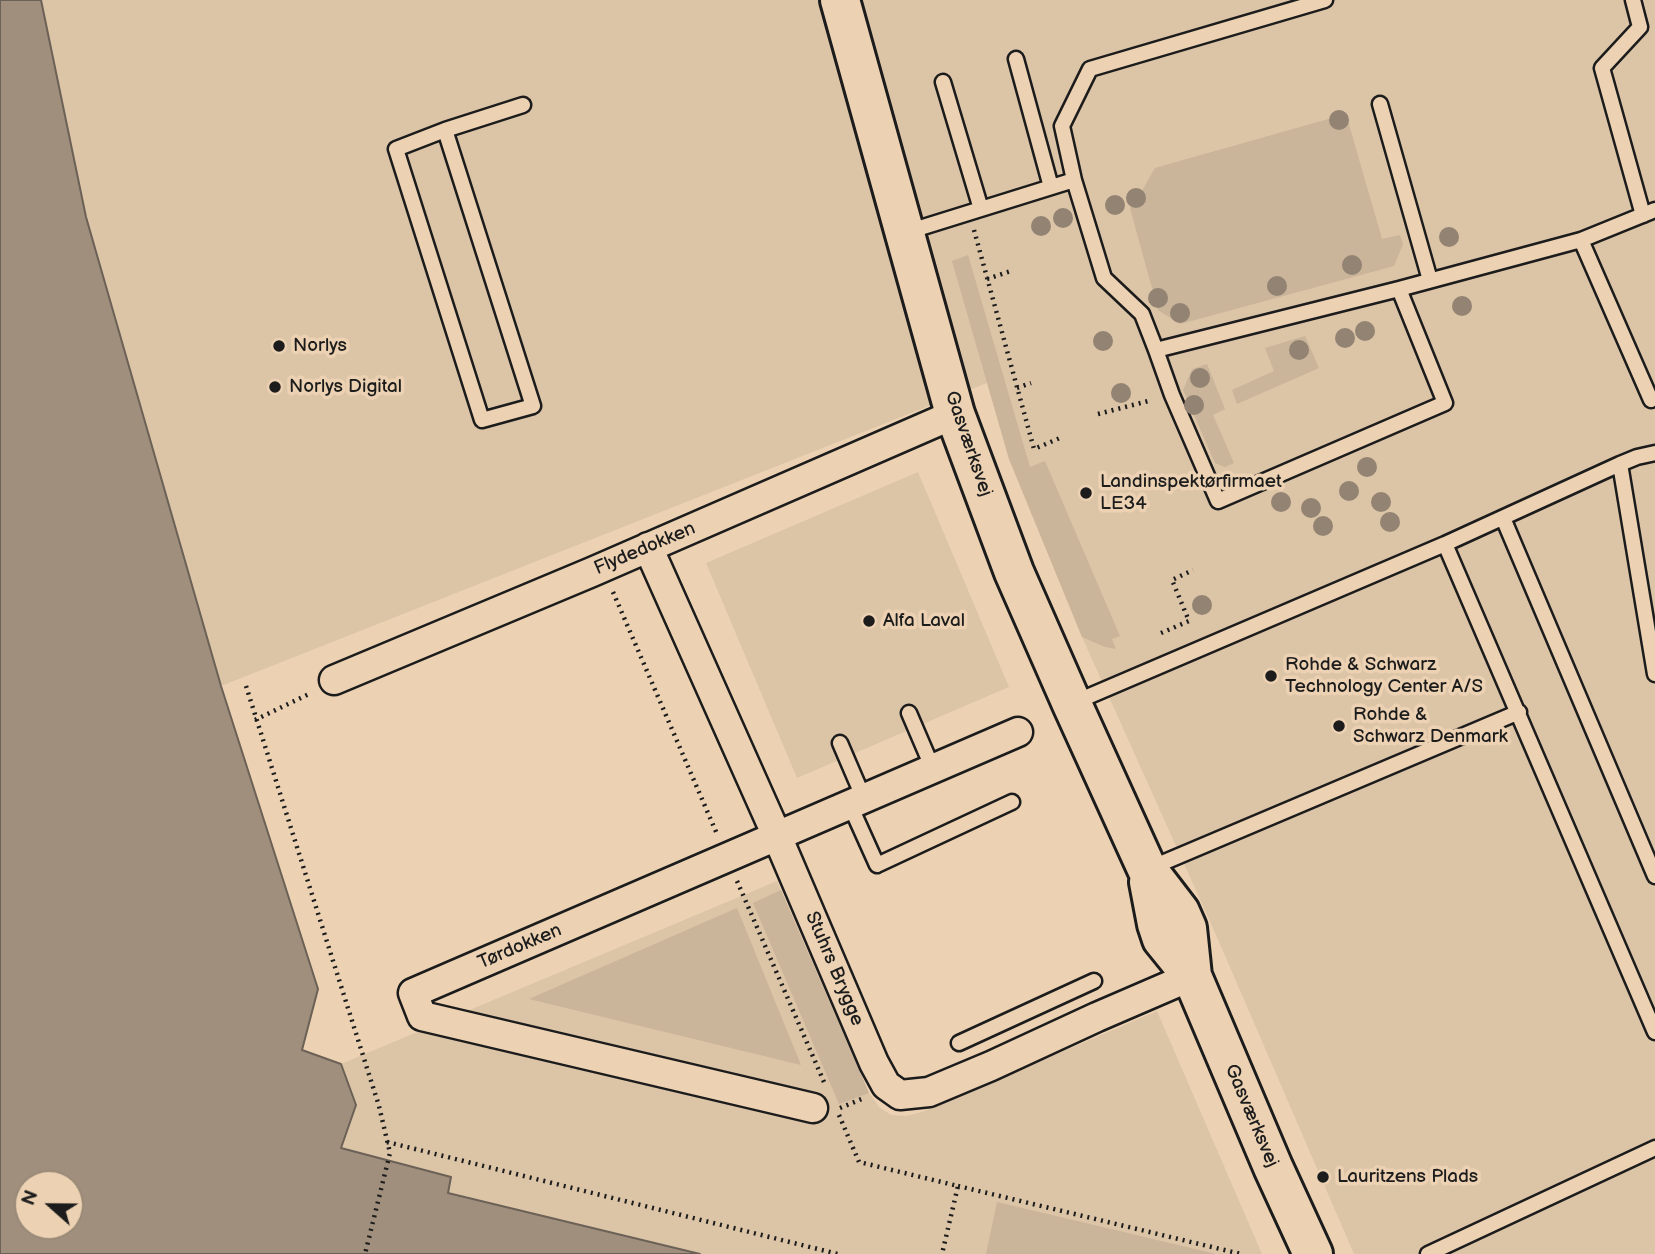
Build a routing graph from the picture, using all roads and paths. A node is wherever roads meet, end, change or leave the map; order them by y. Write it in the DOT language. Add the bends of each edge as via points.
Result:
graph roads {
  1 [pos="1325,0"];
  2 [pos="1633,0"];
  3 [pos="844,1"];
  4 [pos="1016,59"];
  5 [pos="943,82"];
  6 [pos="1380,104"];
  7 [pos="523,105"];
  8 [pos="445,130"];
  9 [pos="1074,180"];
  10 [pos="1051,187"];
  11 [pos="975,211"];
  12 [pos="1649,212"];
  13 [pos="906,232"];
  14 [pos="1581,240"];
  15 [pos="1010,271"];
  16 [pos="987,279"];
  17 [pos="1430,280"];
  18 [pos="1399,289"];
  19 [pos="1156,350"];
  20 [pos="1031,383"];
  21 [pos="1017,388"];
  22 [pos="1172,395"];
  23 [pos="1651,400"];
  24 [pos="956,414"];
  25 [pos="1098,414"];
  26 [pos="1060,438"];
  27 [pos="1655,453"];
  28 [pos="1620,464"];
  29 [pos="1503,518"];
  30 [pos="1445,544"];
  31 [pos="648,547"];
  32 [pos="602,567"];
  33 [pos="1193,569"];
  34 [pos="1161,633"];
  35 [pos="1655,674"];
  36 [pos="334,680"];
  37 [pos="246,686"];
  38 [pos="1072,704"];
  39 [pos="1519,712"];
  40 [pos="909,713"];
  41 [pos="255,720"];
  42 [pos="1018,732"];
  43 [pos="840,743"];
  44 [pos="933,769"];
  45 [pos="857,802"];
  46 [pos="1012,803"];
  47 [pos="777,836"];
  48 [pos="727,858"];
  49 [pos="1147,869"];
  50 [pos="1655,876"];
  51 [pos="1192,976"];
  52 [pos="1094,981"];
  53 [pos="1655,1032"];
  54 [pos="959,1043"];
  55 [pos="886,1085"];
  56 [pos="819,1097"];
  57 [pos="387,1142"];
  58 [pos="1655,1148"];
  59 [pos="958,1186"];
  60 [pos="365,1254"];
  61 [pos="838,1254"];
  62 [pos="942,1254"];
  63 [pos="1241,1254"];
  64 [pos="1313,1254"];
  65 [pos="1428,1254"];
  1 -- 9 [label="lane" via="1090,69 1062,126"];
  2 -- 12 [label="lane" via="1640,27 1602,68"];
  3 -- 13 [label="street, Gasværksvej"];
  4 -- 10 [label="lane"];
  5 -- 11 [label="lane"];
  6 -- 17 [label="lane"];
  7 -- 8 [label="lane"];
  8 -- 8 [label="lane" via="396,149 482,420 533,406"];
  9 -- 10 [label="lane"];
  9 -- 19 [label="lane" via="1104,278 1142,314"];
  10 -- 11 [label="lane"];
  11 -- 13 [label="lane"];
  11 -- 16 [label="path"];
  12 -- 14 [label="lane"];
  13 -- 24 [label="street, Gasværksvej"];
  14 -- 17 [label="lane"];
  14 -- 23 [label="lane"];
  15 -- 16 [label="path"];
  16 -- 21 [label="path"];
  17 -- 18 [label="lane"];
  18 -- 19 [label="lane"];
  18 -- 22 [label="lane" via="1445,403 1218,500"];
  19 -- 22 [label="lane"];
  20 -- 21 [label="path"];
  21 -- 26 [label="path" via="1034,449"];
  22 -- 25 [label="path"];
  24 -- 31 [label="street, Flydedokken"];
  24 -- 38 [label="street, Gasværksvej" via="1014,572"];
  27 -- 28 [label="lane"];
  28 -- 29 [label="lane"];
  28 -- 35 [label="lane"];
  29 -- 30 [label="lane"];
  29 -- 50 [label="lane"];
  30 -- 38 [label="lane"];
  30 -- 39 [label="lane"];
  31 -- 32 [label="street, Flydedokken"];
  31 -- 47 [label="street, Stuhrs Brygge"];
  32 -- 36 [label="street, Flydedokken"];
  32 -- 48 [label="path"];
  33 -- 34 [label="path" via="1172,580 1189,621"];
  36 -- 41 [label="path"];
  37 -- 41 [label="path"];
  38 -- 49 [label="street, Gasværksvej"];
  39 -- 49 [label="lane"];
  39 -- 53 [label="lane"];
  40 -- 44 [label="lane"];
  41 -- 57 [label="path"];
  42 -- 44 [label="street, Tørdokken"];
  43 -- 45 [label="lane"];
  44 -- 45 [label="street, Tørdokken"];
  45 -- 46 [label="lane" via="877,865"];
  45 -- 47 [label="street, Tørdokken"];
  47 -- 48 [label="street, Tørdokken"];
  47 -- 55 [label="street, Stuhrs Brygge"];
  48 -- 56 [label="path"];
  48 -- 56 [label="street, Tørdokken" via="413,993 422,1016"];
  49 -- 51 [label="street, Gasværksvej" via="1157,925"];
  51 -- 55 [label="street" via="929,1092 900,1095"];
  51 -- 64 [label="street, Gasværksvej"];
  52 -- 54 [label="lane"];
  55 -- 59 [label="path" via="836,1110 859,1163"];
  57 -- 60 [label="path" via="390,1153"];
  57 -- 61 [label="path"];
  58 -- 65 [label="lane"];
  59 -- 62 [label="path"];
  59 -- 63 [label="path"];
}
